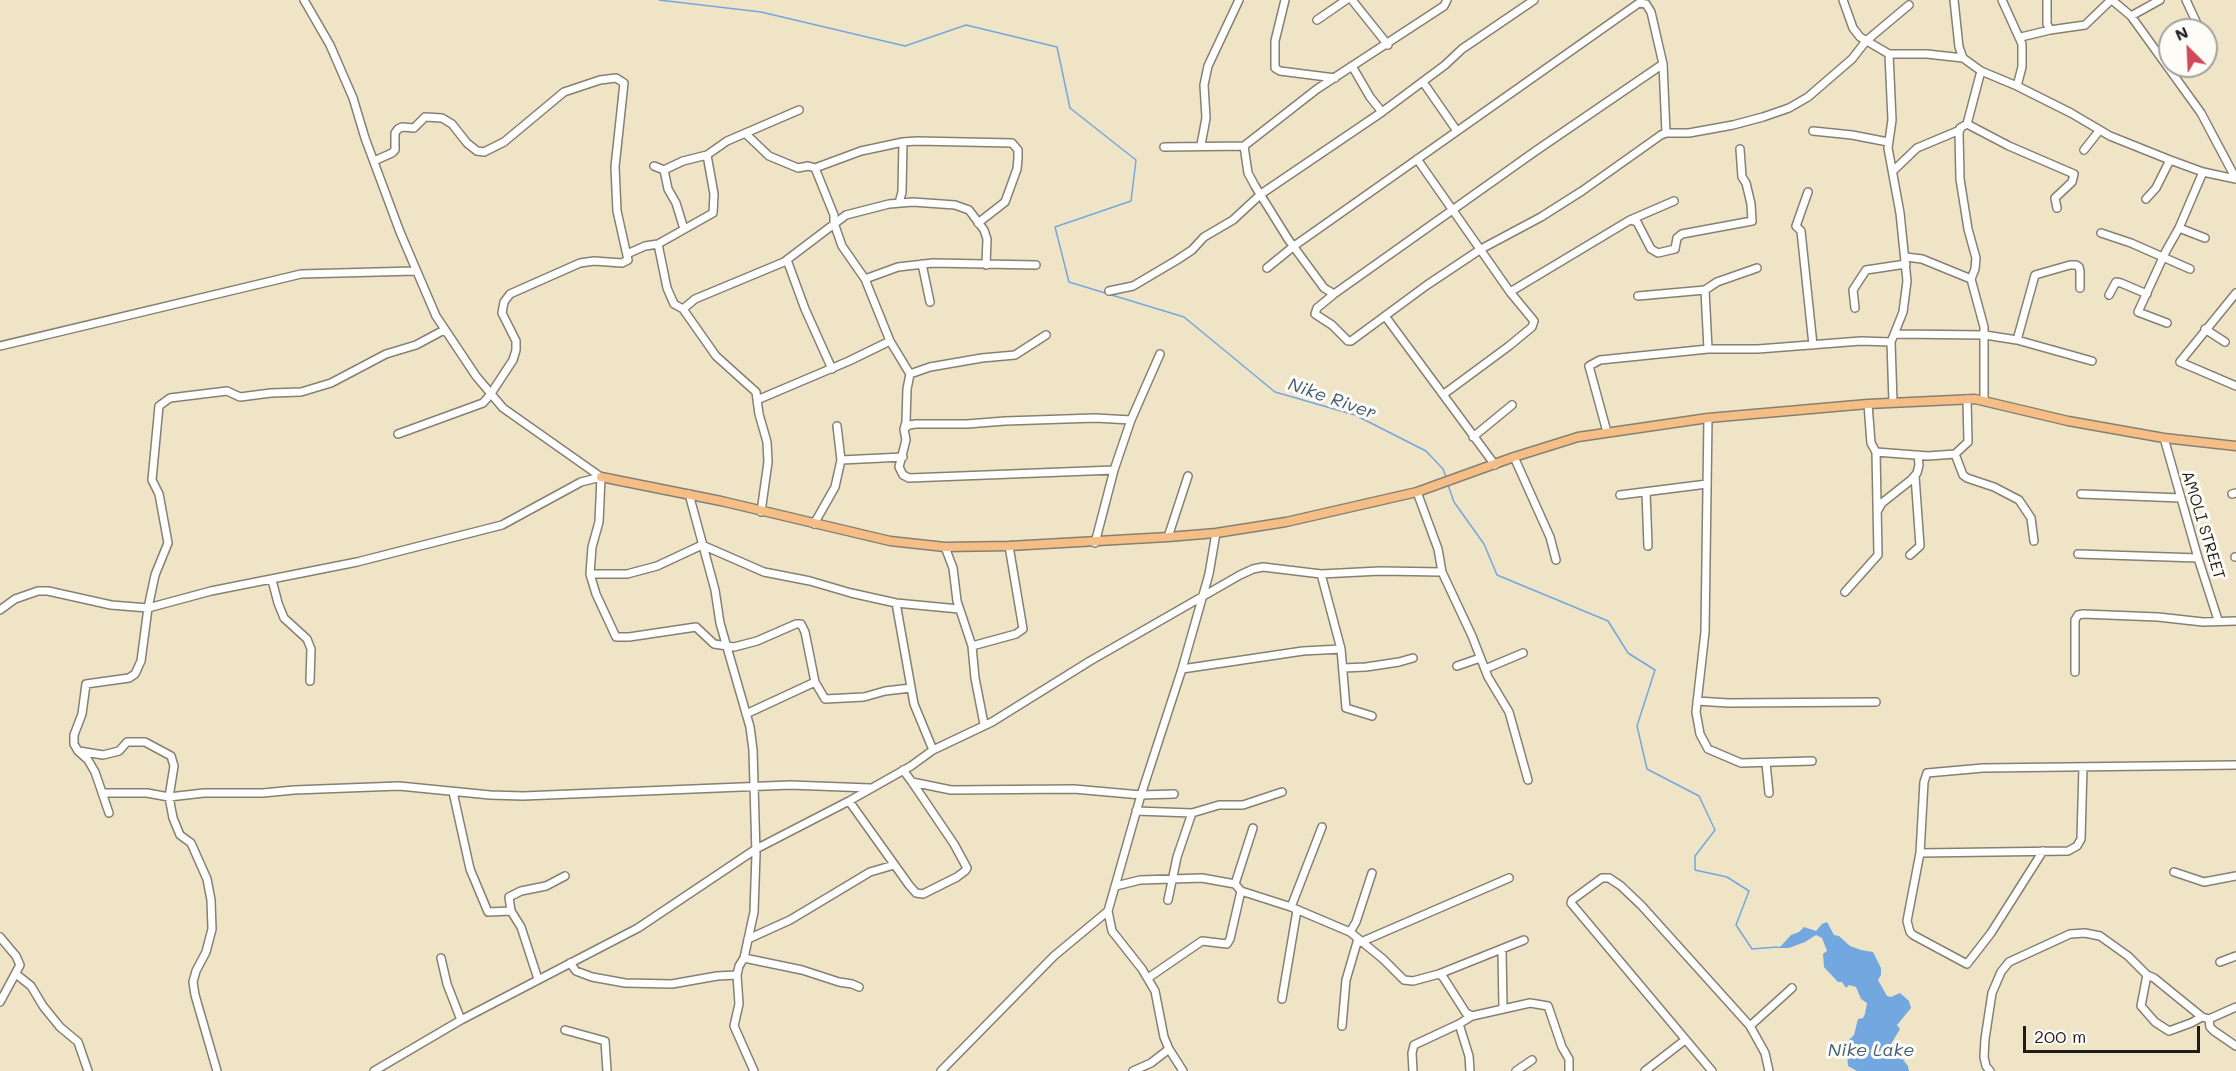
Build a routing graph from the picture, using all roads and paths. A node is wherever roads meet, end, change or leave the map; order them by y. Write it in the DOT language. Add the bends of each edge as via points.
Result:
graph roads {
  1 [pos="304,0"];
  2 [pos="1239,0"];
  3 [pos="1285,0"];
  4 [pos="1352,0"];
  5 [pos="1447,0"];
  6 [pos="1534,0"];
  7 [pos="1843,0"];
  8 [pos="1954,0"];
  9 [pos="2002,0"];
  10 [pos="2047,0"];
  11 [pos="2111,0"];
  12 [pos="2160,0"];
  13 [pos="2186,0"];
  14 [pos="1342,1"];
  15 [pos="1909,5"];
  16 [pos="2134,14"];
  17 [pos="2194,18"];
  18 [pos="1317,20"];
  19 [pos="2050,30"];
  20 [pos="2021,37"];
  21 [pos="1866,40"];
  22 [pos="1388,45"];
  23 [pos="1889,54"];
  24 [pos="1963,58"];
  25 [pos="1663,64"];
  26 [pos="1352,66"];
  27 [pos="1981,71"];
  28 [pos="1335,78"];
  29 [pos="1422,82"];
  30 [pos="2017,86"];
  31 [pos="800,110"];
  32 [pos="1382,112"];
  33 [pos="1966,124"];
  34 [pos="1960,130"];
  35 [pos="1457,131"];
  36 [pos="1813,131"];
  37 [pos="2098,131"];
  38 [pos="1666,133"];
  39 [pos="746,134"];
  40 [pos="903,142"];
  41 [pos="1888,142"];
  42 [pos="1201,145"];
  43 [pos="1244,146"];
  44 [pos="1164,147"];
  45 [pos="1740,148"];
  46 [pos="2084,150"];
  47 [pos="707,155"];
  48 [pos="1417,159"];
  49 [pos="2170,160"];
  50 [pos="374,161"];
  51 [pos="654,166"];
  52 [pos="815,168"];
  53 [pos="664,170"];
  54 [pos="1893,171"];
  55 [pos="2203,172"];
  56 [pos="2236,179"];
  57 [pos="1808,192"];
  58 [pos="1261,194"];
  59 [pos="2146,199"];
  60 [pos="1674,201"];
  61 [pos="899,203"];
  62 [pos="2057,208"];
  63 [pos="1453,210"];
  64 [pos="1630,220"];
  65 [pos="834,223"];
  66 [pos="978,223"];
  67 [pos="2179,228"];
  68 [pos="684,229"];
  69 [pos="2101,233"];
  70 [pos="2205,238"];
  71 [pos="658,244"];
  72 [pos="1294,246"];
  73 [pos="1481,249"];
  74 [pos="627,254"];
  75 [pos="2163,257"];
  76 [pos="787,260"];
  77 [pos="1906,261"];
  78 [pos="922,264"];
  79 [pos="986,265"];
  80 [pos="1036,265"];
  81 [pos="1267,268"];
  82 [pos="1757,268"];
  83 [pos="2190,269"];
  84 [pos="415,271"];
  85 [pos="865,279"];
  86 [pos="1971,279"];
  87 [pos="2080,288"];
  88 [pos="1705,290"];
  89 [pos="1109,291"];
  90 [pos="1509,292"];
  91 [pos="2236,293"];
  92 [pos="1334,294"];
  93 [pos="2146,294"];
  94 [pos="2109,295"];
  95 [pos="1638,296"];
  96 [pos="930,302"];
  97 [pos="1856,308"];
  98 [pos="683,309"];
  99 [pos="1385,316"];
  100 [pos="2167,323"];
  101 [pos="2205,328"];
  102 [pos="444,330"];
  103 [pos="1896,334"];
  104 [pos="1046,335"];
  105 [pos="1985,335"];
  106 [pos="2017,340"];
  107 [pos="890,341"];
  108 [pos="1891,342"];
  109 [pos="2225,342"];
  110 [pos="1814,345"];
  111 [pos="0,346"];
  112 [pos="1708,349"];
  113 [pos="1160,354"];
  114 [pos="2092,361"];
  115 [pos="832,369"];
  116 [pos="910,374"];
  117 [pos="2236,386"];
  118 [pos="1444,394"];
  119 [pos="490,395"];
  120 [pos="1967,399"];
  121 [pos="757,400"];
  122 [pos="1984,400"];
  123 [pos="1893,402"];
  124 [pos="1868,404"];
  125 [pos="1512,405"];
  126 [pos="1708,418"];
  127 [pos="1131,420"];
  128 [pos="837,426"];
  129 [pos="904,429"];
  130 [pos="1607,432"];
  131 [pos="398,434"];
  132 [pos="1473,437"];
  133 [pos="2164,438"];
  134 [pos="2236,446"];
  135 [pos="1876,452"];
  136 [pos="1955,454"];
  137 [pos="1918,455"];
  138 [pos="903,457"];
  139 [pos="1514,457"];
  140 [pos="841,460"];
  141 [pos="1495,465"];
  142 [pos="1114,470"];
  143 [pos="1188,476"];
  144 [pos="1915,476"];
  145 [pos="601,477"];
  146 [pos="1707,484"];
  147 [pos="1417,492"];
  148 [pos="1646,492"];
  149 [pos="688,494"];
  150 [pos="2081,494"];
  151 [pos="1620,495"];
  152 [pos="2181,498"];
  153 [pos="761,512"];
  154 [pos="1877,513"];
  155 [pos="814,524"];
  156 [pos="1216,533"];
  157 [pos="1168,537"];
  158 [pos="2034,541"];
  159 [pos="1095,543"];
  160 [pos="702,545"];
  161 [pos="1009,546"];
  162 [pos="1648,546"];
  163 [pos="945,547"];
  164 [pos="2078,554"];
  165 [pos="1910,555"];
  166 [pos="2198,558"];
  167 [pos="1556,560"];
  168 [pos="1442,572"];
  169 [pos="590,574"];
  170 [pos="1321,574"];
  171 [pos="272,580"];
  172 [pos="1845,592"];
  173 [pos="1200,599"];
  174 [pos="896,603"];
  175 [pos="148,608"];
  176 [pos="959,609"];
  177 [pos="0,610"];
  178 [pos="2218,620"];
  179 [pos="2236,621"];
  180 [pos="727,645"];
  181 [pos="972,646"];
  182 [pos="1341,650"];
  183 [pos="1523,653"];
  184 [pos="1413,658"];
  185 [pos="1480,658"];
  186 [pos="1456,666"];
  187 [pos="1343,668"];
  188 [pos="1182,669"];
  189 [pos="1485,669"];
  190 [pos="2075,672"];
  191 [pos="310,681"];
  192 [pos="815,682"];
  193 [pos="911,688"];
  194 [pos="1696,701"];
  195 [pos="1876,702"];
  196 [pos="746,714"];
  197 [pos="1372,716"];
  198 [pos="984,724"];
  199 [pos="933,750"];
  200 [pos="78,751"];
  201 [pos="1812,761"];
  202 [pos="1766,763"];
  203 [pos="2236,765"];
  204 [pos="2083,767"];
  205 [pos="903,770"];
  206 [pos="1528,780"];
  207 [pos="912,782"];
  208 [pos="754,786"];
  209 [pos="870,788"];
  210 [pos="453,792"];
  211 [pos="1282,792"];
  212 [pos="102,793"];
  213 [pos="1769,793"];
  214 [pos="1174,794"];
  215 [pos="1141,795"];
  216 [pos="169,797"];
  217 [pos="849,801"];
  218 [pos="1136,811"];
  219 [pos="109,813"];
  220 [pos="1192,813"];
  221 [pos="1322,827"];
  222 [pos="1253,828"];
  223 [pos="756,849"];
  224 [pos="2043,851"];
  225 [pos="1920,853"];
  226 [pos="894,865"];
  227 [pos="2174,872"];
  228 [pos="1372,873"];
  229 [pos="565,876"];
  230 [pos="2236,876"];
  231 [pos="1509,878"];
  232 [pos="1172,879"];
  233 [pos="1235,884"];
  234 [pos="1116,886"];
  235 [pos="1241,891"];
  236 [pos="1168,900"];
  237 [pos="1294,909"];
  238 [pos="511,911"];
  239 [pos="1108,911"];
  240 [pos="1350,932"];
  241 [pos="0,937"];
  242 [pos="748,939"];
  243 [pos="1524,940"];
  244 [pos="1359,941"];
  245 [pos="1502,948"];
  246 [pos="2236,956"];
  247 [pos="441,958"];
  248 [pos="744,958"];
  249 [pos="2220,962"];
  250 [pos="570,963"];
  251 [pos="16,974"];
  252 [pos="1439,974"];
  253 [pos="737,975"];
  254 [pos="2147,975"];
  255 [pos="1148,978"];
  256 [pos="538,979"];
  257 [pos="859,987"];
  258 [pos="1792,988"];
  259 [pos="1282,999"];
  260 [pos="0,1002"];
  261 [pos="2236,1007"];
  262 [pos="1503,1009"];
  263 [pos="1472,1016"];
  264 [pos="2206,1018"];
  265 [pos="461,1020"];
  266 [pos="1459,1024"];
  267 [pos="1342,1026"];
  268 [pos="1750,1026"];
  269 [pos="565,1029"];
  270 [pos="1685,1040"];
  271 [pos="2236,1046"];
  272 [pos="1169,1050"];
  273 [pos="1532,1060"];
  274 [pos="88,1071"];
  275 [pos="217,1071"];
  276 [pos="374,1071"];
  277 [pos="607,1071"];
  278 [pos="754,1071"];
  279 [pos="941,1071"];
  280 [pos="1133,1071"];
  281 [pos="1183,1071"];
  282 [pos="1413,1071"];
  283 [pos="1470,1071"];
  284 [pos="1516,1071"];
  285 [pos="1569,1071"];
  286 [pos="1645,1071"];
  287 [pos="1712,1071"];
  288 [pos="1769,1071"];
  289 [pos="1990,1071"];
  1 -- 50 [label="street" via="330,45"];
  2 -- 42 [label="street" via="1208,66"];
  3 -- 28 [label="street" via="1275,40 1275,68"];
  4 -- 22 [label="street"];
  5 -- 22 [label="street"];
  6 -- 29 [label="street"];
  7 -- 21 [label="street" via="1853,28"];
  8 -- 24 [label="street"];
  9 -- 20 [label="street"];
  10 -- 19 [label="street"];
  11 -- 16 [label="street"];
  11 -- 19 [label="street" via="2085,25"];
  12 -- 16 [label="street"];
  13 -- 17 [label="street"];
  14 -- 18 [label="street"];
  15 -- 21 [label="street"];
  16 -- 56 [label="street" via="2201,113"];
  19 -- 20 [label="street"];
  20 -- 30 [label="street" via="2022,67"];
  21 -- 23 [label="street"];
  21 -- 38 [label="street" via="1836,74 1789,108 1733,125"];
  22 -- 26 [label="street"];
  23 -- 24 [label="street"];
  23 -- 41 [label="street" via="1892,120"];
  24 -- 27 [label="street"];
  25 -- 35 [label="street" via="1651,12 1646,4 1640,3"];
  25 -- 38 [label="street"];
  25 -- 63 [label="street"];
  26 -- 28 [label="street"];
  26 -- 32 [label="street"];
  27 -- 30 [label="street"];
  27 -- 33 [label="street"];
  28 -- 43 [label="street"];
  29 -- 32 [label="street"];
  29 -- 35 [label="street"];
  30 -- 37 [label="street"];
  31 -- 39 [label="street"];
  32 -- 58 [label="street"];
  33 -- 34 [label="street"];
  33 -- 62 [label="street" via="2074,174 2072,182 2055,198"];
  34 -- 54 [label="street" via="1917,148"];
  34 -- 86 [label="street" via="1960,179 1976,258"];
  35 -- 48 [label="street"];
  36 -- 41 [label="street"];
  37 -- 46 [label="street"];
  37 -- 49 [label="street"];
  38 -- 73 [label="street" via="1541,217"];
  39 -- 47 [label="street"];
  39 -- 52 [label="street" via="781,162"];
  40 -- 52 [label="street" via="861,151"];
  40 -- 61 [label="street"];
  40 -- 66 [label="street" via="1017,146 1017,169 1005,202"];
  41 -- 54 [label="street"];
  42 -- 43 [label="street"];
  42 -- 44 [label="street"];
  43 -- 58 [label="street" via="1248,173"];
  45 -- 64 [label="street" via="1752,221 1682,234 1675,249 1658,253 1651,249 1637,222"];
  47 -- 53 [label="street"];
  47 -- 68 [label="street" via="713,213"];
  48 -- 63 [label="street"];
  48 -- 72 [label="street"];
  49 -- 55 [label="street"];
  49 -- 59 [label="street"];
  50 -- 74 [label="street" via="392,153 398,129 414,128 430,116 452,124 467,143 484,152 504,142 564,92 616,78 624,83 615,167 617,211"];
  50 -- 84 [label="street"];
  51 -- 53 [label="street"];
  52 -- 65 [label="street"];
  53 -- 68 [label="street"];
  54 -- 77 [label="street"];
  55 -- 56 [label="street"];
  55 -- 67 [label="street"];
  57 -- 110 [label="street" via="1796,226 1801,231"];
  58 -- 72 [label="street"];
  58 -- 89 [label="street" via="1233,220 1204,237 1177,260 1133,286"];
  60 -- 64 [label="street"];
  61 -- 65 [label="street" via="846,215"];
  61 -- 66 [label="street" via="955,205 969,210"];
  63 -- 73 [label="street"];
  63 -- 92 [label="street"];
  64 -- 90 [label="street"];
  65 -- 76 [label="street"];
  65 -- 85 [label="street" via="842,246"];
  66 -- 79 [label="street" via="987,239"];
  67 -- 70 [label="street"];
  67 -- 75 [label="street"];
  68 -- 71 [label="street"];
  69 -- 75 [label="street"];
  71 -- 74 [label="street"];
  71 -- 98 [label="street" via="667,288 674,304"];
  72 -- 81 [label="street"];
  72 -- 92 [label="street" via="1324,288"];
  73 -- 90 [label="street"];
  73 -- 99 [label="street"];
  74 -- 119 [label="street" via="626,262 580,263 510,294 502,313 516,341 516,350"];
  75 -- 83 [label="street"];
  75 -- 93 [label="street"];
  76 -- 98 [label="street" via="695,298"];
  76 -- 115 [label="street"];
  77 -- 86 [label="street" via="1922,259"];
  77 -- 97 [label="street" via="1866,270 1853,290"];
  77 -- 103 [label="street" via="1906,298"];
  78 -- 79 [label="street"];
  78 -- 85 [label="street" via="898,267"];
  78 -- 96 [label="street"];
  79 -- 80 [label="street"];
  82 -- 88 [label="street"];
  84 -- 102 [label="street"];
  84 -- 111 [label="street" via="301,274"];
  85 -- 107 [label="street"];
  86 -- 105 [label="street"];
  87 -- 106 [label="street" via="2076,265 2035,275"];
  88 -- 95 [label="street"];
  88 -- 112 [label="street"];
  90 -- 118 [label="street" via="1534,324"];
  91 -- 101 [label="street"];
  92 -- 99 [label="street" via="1315,314 1348,341"];
  93 -- 94 [label="street" via="2116,282"];
  93 -- 100 [label="street" via="2138,312"];
  98 -- 121 [label="street" via="716,356 756,392"];
  99 -- 118 [label="street"];
  101 -- 109 [label="street"];
  101 -- 117 [label="street" via="2180,362"];
  102 -- 119 [label="street"];
  102 -- 175 [label="street" via="301,393 240,397 227,391 170,398 159,406 153,480 168,543 155,575"];
  103 -- 105 [label="street"];
  103 -- 108 [label="street"];
  104 -- 116 [label="street" via="1015,355 963,361"];
  105 -- 106 [label="street"];
  105 -- 122 [label="street"];
  106 -- 114 [label="street"];
  107 -- 115 [label="street"];
  107 -- 116 [label="street"];
  108 -- 110 [label="street"];
  108 -- 123 [label="street"];
  110 -- 112 [label="street"];
  112 -- 130 [label="street" via="1600,360 1589,366"];
  113 -- 127 [label="street"];
  115 -- 121 [label="street"];
  116 -- 129 [label="street"];
  118 -- 132 [label="street"];
  119 -- 131 [label="street" via="483,403"];
  119 -- 145 [label="street" via="502,408"];
  120 -- 122 [label="main road"];
  120 -- 123 [label="main road"];
  120 -- 136 [label="street" via="1968,442"];
  121 -- 153 [label="street" via="768,462"];
  122 -- 133 [label="main road" via="2068,421"];
  123 -- 124 [label="main road"];
  124 -- 126 [label="main road"];
  124 -- 135 [label="street" via="1871,443"];
  125 -- 132 [label="street"];
  126 -- 130 [label="main road"];
  126 -- 146 [label="street"];
  127 -- 129 [label="street" via="928,423"];
  127 -- 142 [label="street"];
  128 -- 140 [label="street"];
  129 -- 138 [label="street"];
  130 -- 139 [label="main road"];
  132 -- 141 [label="street"];
  133 -- 134 [label="main road"];
  133 -- 152 [label="street, AMOLI STREET"];
  135 -- 137 [label="street"];
  135 -- 154 [label="street"];
  136 -- 137 [label="street"];
  136 -- 158 [label="street" via="1967,478 2019,500 2031,518"];
  137 -- 144 [label="street"];
  138 -- 140 [label="street"];
  138 -- 142 [label="street" via="899,467 909,478"];
  139 -- 141 [label="main road"];
  139 -- 167 [label="street" via="1550,537"];
  140 -- 155 [label="street" via="835,487"];
  141 -- 147 [label="main road"];
  142 -- 159 [label="street"];
  143 -- 157 [label="street"];
  144 -- 154 [label="street" via="1882,503"];
  144 -- 165 [label="street" via="1920,546"];
  145 -- 149 [label="main road"];
  145 -- 169 [label="street" via="599,522"];
  145 -- 171 [label="street" via="571,487 502,525"];
  146 -- 148 [label="street"];
  146 -- 194 [label="street" via="1705,632"];
  147 -- 156 [label="main road" via="1286,522"];
  147 -- 168 [label="street"];
  148 -- 151 [label="street"];
  148 -- 162 [label="street"];
  149 -- 153 [label="main road"];
  149 -- 160 [label="street"];
  150 -- 152 [label="street"];
  152 -- 166 [label="street, AMOLI STREET"];
  153 -- 155 [label="main road"];
  154 -- 172 [label="street" via="1878,555"];
  155 -- 163 [label="main road" via="890,541"];
  156 -- 157 [label="main road"];
  156 -- 173 [label="street"];
  157 -- 159 [label="main road"];
  159 -- 161 [label="main road"];
  160 -- 169 [label="street" via="657,566 627,574"];
  160 -- 174 [label="street" via="764,572"];
  160 -- 180 [label="street"];
  161 -- 163 [label="main road"];
  161 -- 181 [label="street" via="1023,629"];
  163 -- 176 [label="street" via="953,568"];
  164 -- 166 [label="street"];
  166 -- 178 [label="street, AMOLI STREET"];
  168 -- 170 [label="street"];
  168 -- 185 [label="street"];
  169 -- 180 [label="street" via="616,637 696,627 714,644"];
  170 -- 173 [label="street" via="1254,568"];
  170 -- 182 [label="street"];
  171 -- 175 [label="street"];
  171 -- 191 [label="street" via="284,618 308,639"];
  173 -- 188 [label="street"];
  173 -- 198 [label="street"];
  174 -- 176 [label="street"];
  174 -- 193 [label="street"];
  175 -- 177 [label="street" via="38,591 15,599"];
  175 -- 200 [label="street" via="141,661 135,674 86,684 74,735"];
  176 -- 181 [label="street"];
  178 -- 179 [label="street"];
  178 -- 190 [label="street" via="2078,615"];
  180 -- 192 [label="street" via="757,641 801,624"];
  180 -- 196 [label="street"];
  181 -- 198 [label="street"];
  182 -- 187 [label="street"];
  182 -- 188 [label="street" via="1303,651"];
  183 -- 189 [label="street"];
  184 -- 187 [label="street"];
  185 -- 186 [label="street"];
  185 -- 189 [label="street"];
  187 -- 197 [label="street" via="1346,708"];
  188 -- 215 [label="street"];
  189 -- 206 [label="street" via="1509,712"];
  192 -- 193 [label="street" via="825,699"];
  192 -- 196 [label="street"];
  193 -- 199 [label="street"];
  194 -- 195 [label="street"];
  194 -- 202 [label="street" via="1697,722 1708,749 1741,762"];
  196 -- 208 [label="street"];
  198 -- 199 [label="street"];
  199 -- 205 [label="street"];
  200 -- 212 [label="street" via="88,760"];
  200 -- 216 [label="street" via="103,755 119,752 127,742 145,742 171,756 174,766"];
  201 -- 202 [label="street"];
  202 -- 213 [label="street"];
  203 -- 204 [label="street"];
  204 -- 224 [label="street" via="2081,839 2068,851"];
  204 -- 225 [label="street" via="1927,773"];
  205 -- 207 [label="street"];
  205 -- 209 [label="street"];
  207 -- 215 [label="street" via="951,790 1074,789"];
  207 -- 226 [label="street" via="967,868 923,894 916,893"];
  208 -- 209 [label="street"];
  208 -- 210 [label="street" via="523,796"];
  208 -- 223 [label="street"];
  209 -- 217 [label="street"];
  210 -- 216 [label="street" via="399,786"];
  210 -- 238 [label="street" via="470,869 488,912"];
  211 -- 220 [label="street" via="1243,805 1219,805"];
  212 -- 216 [label="street"];
  212 -- 219 [label="street"];
  214 -- 215 [label="street"];
  215 -- 218 [label="street"];
  216 -- 275 [label="street" via="180,835 191,843 207,879 213,929 193,982"];
  217 -- 223 [label="street"];
  217 -- 226 [label="street"];
  218 -- 220 [label="street"];
  218 -- 234 [label="street"];
  220 -- 232 [label="street"];
  221 -- 237 [label="street"];
  222 -- 233 [label="street"];
  223 -- 242 [label="street" via="754,912"];
  223 -- 250 [label="street" via="638,928"];
  224 -- 225 [label="street"];
  224 -- 225 [label="street" via="1967,964 1910,932 1908,921"];
  226 -- 242 [label="street" via="870,872 790,921"];
  227 -- 230 [label="street" via="2204,882"];
  228 -- 240 [label="street"];
  229 -- 238 [label="street" via="509,897"];
  231 -- 244 [label="street"];
  232 -- 233 [label="street" via="1202,878"];
  232 -- 234 [label="street"];
  232 -- 236 [label="street"];
  233 -- 235 [label="street"];
  234 -- 239 [label="street"];
  235 -- 237 [label="street"];
  235 -- 255 [label="street" via="1227,944 1202,941"];
  237 -- 240 [label="street"];
  237 -- 259 [label="street"];
  238 -- 256 [label="street"];
  239 -- 255 [label="street" via="1112,931"];
  239 -- 279 [label="street" via="1060,951"];
  240 -- 244 [label="street"];
  241 -- 251 [label="street" via="20,965"];
  242 -- 248 [label="street"];
  243 -- 245 [label="street"];
  244 -- 252 [label="street" via="1404,980"];
  244 -- 267 [label="street" via="1346,980"];
  245 -- 252 [label="street"];
  245 -- 262 [label="street"];
  246 -- 249 [label="street"];
  247 -- 265 [label="street"];
  248 -- 253 [label="street"];
  248 -- 257 [label="street"];
  250 -- 253 [label="street" via="576,971 592,977 625,983 672,984"];
  250 -- 256 [label="street"];
  251 -- 260 [label="street"];
  251 -- 274 [label="street" via="31,986 60,1027 78,1042"];
  252 -- 263 [label="street"];
  253 -- 278 [label="street" via="734,1026"];
  254 -- 264 [label="street"];
  254 -- 264 [label="street" via="2140,1006 2156,1022 2169,1031"];
  254 -- 289 [label="street" via="2100,936 2085,933 2070,934 2009,962 1992,993 1984,1057"];
  255 -- 272 [label="street" via="1155,991"];
  256 -- 265 [label="street"];
  258 -- 268 [label="street"];
  261 -- 264 [label="street"];
  262 -- 263 [label="street"];
  262 -- 285 [label="street" via="1530,1003 1548,1006 1569,1059"];
  263 -- 266 [label="street"];
  264 -- 271 [label="street" via="2214,1031"];
  265 -- 276 [label="street"];
  266 -- 282 [label="street" via="1414,1045"];
  266 -- 283 [label="street"];
  268 -- 270 [label="street" via="1641,905 1621,886 1602,878 1571,903"];
  268 -- 288 [label="street" via="1765,1053"];
  269 -- 277 [label="street" via="605,1041"];
  270 -- 286 [label="street"];
  270 -- 287 [label="street"];
  272 -- 280 [label="street"];
  272 -- 281 [label="street"];
  273 -- 284 [label="street"];
}
